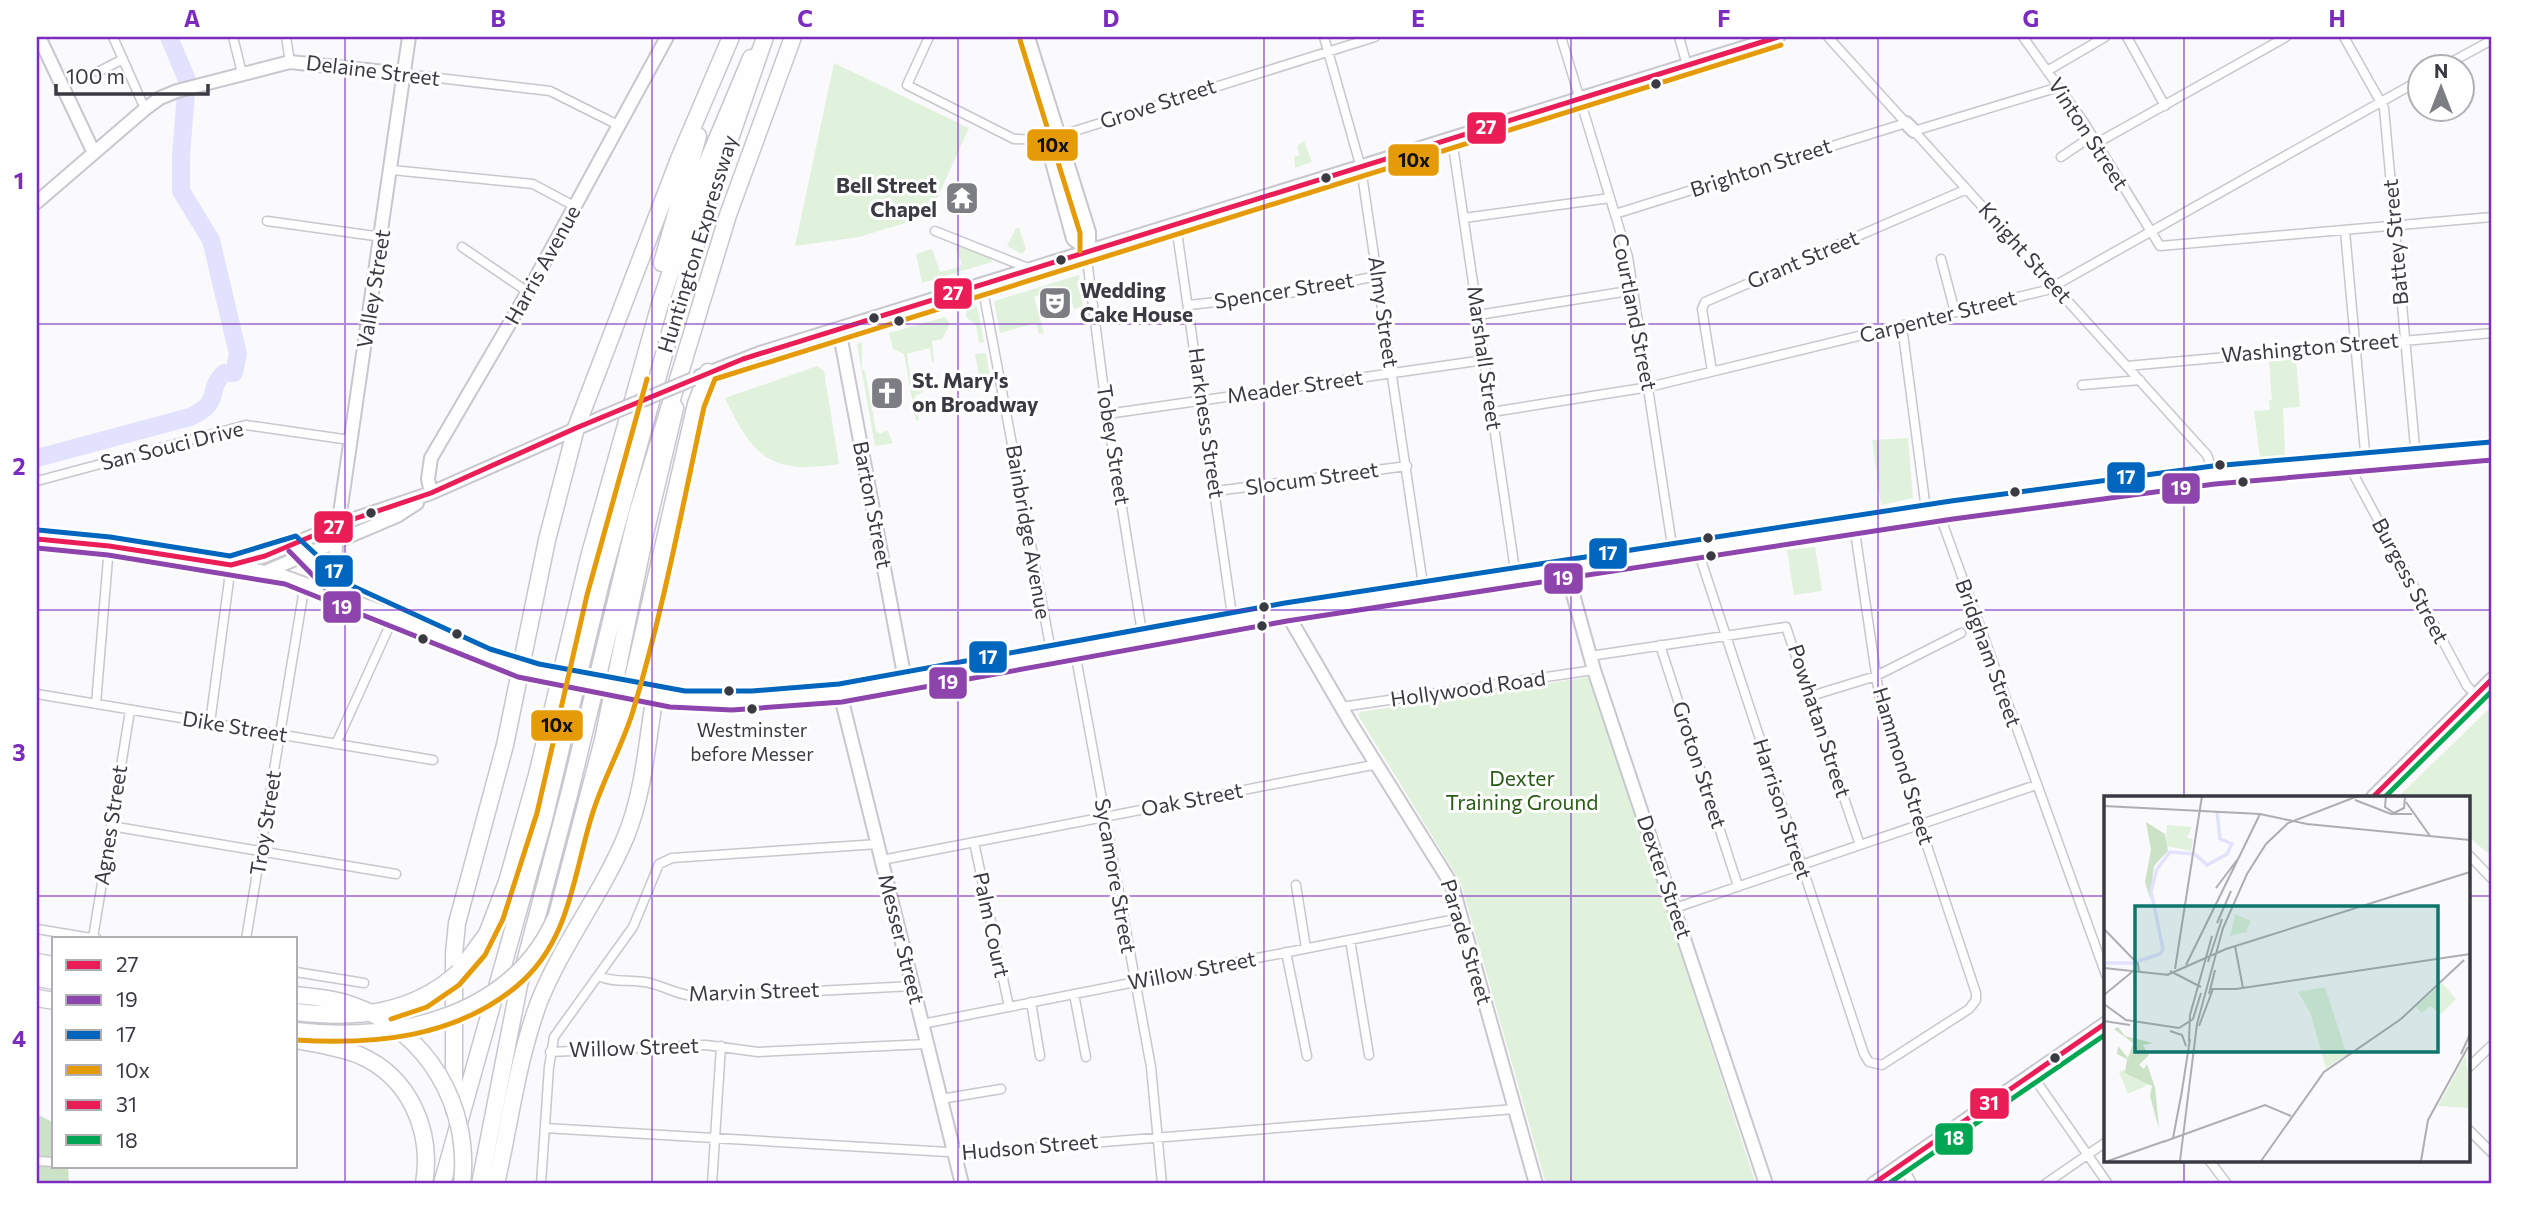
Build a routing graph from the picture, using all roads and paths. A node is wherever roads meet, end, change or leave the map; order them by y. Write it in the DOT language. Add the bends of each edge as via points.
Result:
graph roads {
  1 [pos="39,37"];
  2 [pos="113,37"];
  3 [pos="233,37"];
  4 [pos="286,37"];
  5 [pos="409,37"];
  6 [pos="667,37"];
  7 [pos="731,37"];
  8 [pos="764,37"];
  9 [pos="793,37"];
  10 [pos="929,37"];
  11 [pos="1028,37"];
  12 [pos="1324,37"];
  13 [pos="1375,37"];
  14 [pos="1561,37"];
  15 [pos="1679,37"];
  16 [pos="1778,37"];
  17 [pos="1828,37"];
  18 [pos="2023,37"];
  19 [pos="2105,37"];
  20 [pos="2127,37"];
  21 [pos="2286,37"];
  22 [pos="2344,37"];
  23 [pos="2492,40"];
  24 [pos="1328,51"];
  25 [pos="2470,52"];
  26 [pos="123,60"];
  27 [pos="290,62"];
  28 [pos="719,63"];
  29 [pos="1687,65"];
  30 [pos="2047,71"];
  31 [pos="98,72"];
  32 [pos="242,74"];
  33 [pos="404,74"];
  34 [pos="2059,87"];
  35 [pos="2406,88"];
  36 [pos="1580,99"];
  37 [pos="2381,102"];
  38 [pos="2165,106"];
  39 [pos="145,109"];
  40 [pos="618,125"];
  41 [pos="1910,127"];
  42 [pos="1060,135"];
  43 [pos="1452,139"];
  44 [pos="1046,140"];
  45 [pos="2095,140"];
  46 [pos="93,151"];
  47 [pos="2061,158"];
  48 [pos="1361,168"];
  49 [pos="392,170"];
  50 [pos="1967,189"];
  51 [pos="1610,198"];
  52 [pos="37,202"];
  53 [pos="576,207"];
  54 [pos="1615,214"];
  55 [pos="2492,217"];
  56 [pos="1464,218"];
  57 [pos="267,220"];
  58 [pos="1176,225"];
  59 [pos="2395,227"];
  60 [pos="935,231"];
  61 [pos="2345,231"];
  62 [pos="2149,233"];
  63 [pos="382,237"];
  64 [pos="461,247"];
  65 [pos="1089,251"];
  66 [pos="1941,259"];
  67 [pos="1031,269"];
  68 [pos="1378,276"];
  69 [pos="982,285"];
  70 [pos="2054,287"];
  71 [pos="1634,290"];
  72 [pos="528,292"];
  73 [pos="1189,305"];
  74 [pos="1955,312"];
  75 [pos="1478,316"];
  76 [pos="1902,326"];
  77 [pos="839,329"];
  78 [pos="2492,333"];
  79 [pos="2406,340"];
  80 [pos="2355,344"];
  81 [pos="1484,360"];
  82 [pos="2127,366"];
  83 [pos="1712,371"];
  84 [pos="708,372"];
  85 [pos="1392,373"];
  86 [pos="639,376"];
  87 [pos="686,380"];
  88 [pos="2140,380"];
  89 [pos="2082,385"];
  90 [pos="1649,387"];
  91 [pos="1202,400"];
  92 [pos="1492,412"];
  93 [pos="1107,414"];
  94 [pos="576,428"];
  95 [pos="350,440"];
  96 [pos="2492,451"];
  97 [pos="2416,458"];
  98 [pos="2366,463"];
  99 [pos="2347,464"];
  100 [pos="1407,466"];
  101 [pos="2214,475"];
  102 [pos="37,481"];
  103 [pos="1216,491"];
  104 [pos="431,493"];
  105 [pos="1934,513"];
  106 [pos="1854,525"];
  107 [pos="339,526"];
  108 [pos="37,540"];
  109 [pos="336,541"];
  110 [pos="295,544"];
  111 [pos="109,546"];
  112 [pos="1697,548"];
  113 [pos="1673,552"];
  114 [pos="308,554"];
  115 [pos="231,565"];
  116 [pos="1566,569"];
  117 [pos="265,572"];
  118 [pos="1516,577"];
  119 [pos="305,583"];
  120 [pos="335,586"];
  121 [pos="1424,591"];
  122 [pos="1286,612"];
  123 [pos="394,616"];
  124 [pos="1233,622"];
  125 [pos="1961,633"];
  126 [pos="1725,635"];
  127 [pos="1143,639"];
  128 [pos="1660,645"];
  129 [pos="1075,652"];
  130 [pos="1052,656"];
  131 [pos="1590,656"];
  132 [pos="521,669"];
  133 [pos="1594,670"];
  134 [pos="1876,676"];
  135 [pos="905,680"];
  136 [pos="2492,680"];
  137 [pos="840,693"];
  138 [pos="37,694"];
  139 [pos="650,694"];
  140 [pos="2476,695"];
  141 [pos="1811,696"];
  142 [pos="96,704"];
  143 [pos="1341,707"];
  144 [pos="130,710"];
  145 [pos="210,723"];
  146 [pos="280,735"];
  147 [pos="336,744"];
  148 [pos="433,760"];
  149 [pos="1378,764"];
  150 [pos="2036,785"];
  151 [pos="2374,796"];
  152 [pos="588,800"];
  153 [pos="1104,817"];
  154 [pos="1919,824"];
  155 [pos="111,825"];
  156 [pos="974,842"];
  157 [pos="878,844"];
  158 [pos="1860,845"];
  159 [pos="261,851"];
  160 [pos="2470,856"];
  161 [pos="882,860"];
  162 [pos="1800,864"];
  163 [pos="396,874"];
  164 [pos="2492,878"];
  165 [pos="1296,885"];
  166 [pos="1738,886"];
  167 [pos="1675,908"];
  168 [pos="1461,918"];
  169 [pos="37,929"];
  170 [pos="83,937"];
  171 [pos="95,937"];
  172 [pos="246,937"];
  173 [pos="1350,940"];
  174 [pos="1307,948"];
  175 [pos="1286,952"];
  176 [pos="298,972"];
  177 [pos="2104,972"];
  178 [pos="598,976"];
  179 [pos="1134,982"];
  180 [pos="364,983"];
  181 [pos="913,986"];
  182 [pos="1074,994"];
  183 [pos="298,995"];
  184 [pos="1031,1002"];
  185 [pos="1009,1007"];
  186 [pos="298,1012"];
  187 [pos="922,1024"];
  188 [pos="2104,1024"];
  189 [pos="298,1031"];
  190 [pos="298,1040"];
  191 [pos="928,1044"];
  192 [pos="2492,1045"];
  193 [pos="721,1046"];
  194 [pos="550,1052"];
  195 [pos="1369,1055"];
  196 [pos="1040,1056"];
  197 [pos="1307,1056"];
  198 [pos="1086,1058"];
  199 [pos="1875,1065"];
  200 [pos="2470,1066"];
  201 [pos="2032,1075"];
  202 [pos="1001,1089"];
  203 [pos="941,1099"];
  204 [pos="1515,1109"];
  205 [pos="545,1128"];
  206 [pos="2470,1131"];
  207 [pos="1157,1136"];
  208 [pos="715,1138"];
  209 [pos="2104,1143"];
  210 [pos="452,1144"];
  211 [pos="955,1153"];
  212 [pos="2492,1153"];
  213 [pos="2087,1155"];
  214 [pos="2210,1162"];
  215 [pos="1902,1164"];
  216 [pos="424,1184"];
  217 [pos="442,1184"];
  218 [pos="461,1184"];
  219 [pos="480,1184"];
  220 [pos="496,1184"];
  221 [pos="541,1184"];
  222 [pos="712,1184"];
  223 [pos="962,1184"];
  224 [pos="1162,1184"];
  225 [pos="1536,1184"];
  226 [pos="1766,1184"];
  227 [pos="1873,1184"];
  228 [pos="1912,1184"];
  229 [pos="2045,1184"];
  230 [pos="2108,1184"];
  231 [pos="2227,1184"];
  1 -- 46 [label="main road"];
  2 -- 26 [label="street"];
  3 -- 32 [label="street"];
  4 -- 27 [label="street"];
  5 -- 33 [label="main road, Valley Street"];
  6 -- 40 [label="main road, Harris Avenue"];
  7 -- 28 [label="highway"];
  8 -- 86 [label="highway" via="742,75 701,180"];
  8 -- 210 [label="highway, Huntington Expressway" via="671,329 601,582 547,810"];
  9 -- 87 [label="highway" via="739,180"];
  10 -- 44 [label="street, Grove Street" via="907,85 1014,139"];
  11 -- 42 [label="main road, Tobey Street"];
  12 -- 24 [label="street, Almy Street"];
  13 -- 24 [label="street, Grove Street"];
  14 -- 36 [label="street, Courtland Street"];
  15 -- 29 [label="street"];
  16 -- 29 [label="main road"];
  17 -- 41 [label="street, Knight Street"];
  18 -- 30 [label="street, Vinton Street"];
  19 -- 30 [label="street"];
  20 -- 38 [label="street"];
  21 -- 38 [label="street"];
  22 -- 37 [label="street, Battey Street"];
  23 -- 25 [label="street"];
  24 -- 42 [label="street, Grove Street"];
  24 -- 48 [label="street, Almy Street"];
  26 -- 31 [label="street"];
  26 -- 39 [label="street"];
  27 -- 32 [label="main road, Delaine Street"];
  27 -- 33 [label="main road, Delaine Street"];
  28 -- 86 [label="highway" via="646,319"];
  28 -- 94 [label="highway"];
  29 -- 36 [label="main road"];
  30 -- 34 [label="street, Vinton Street"];
  32 -- 39 [label="main road, Delaine Street" via="167,95"];
  33 -- 40 [label="street, Delaine Street" via="550,91"];
  33 -- 49 [label="main road, Valley Street"];
  34 -- 41 [label="street, Brighton Street"];
  34 -- 45 [label="street, Vinton Street"];
  35 -- 37 [label="street, Carpenter Street"];
  36 -- 43 [label="main road"];
  36 -- 51 [label="street, Courtland Street"];
  37 -- 59 [label="street, Battey Street"];
  37 -- 62 [label="street, Carpenter Street"];
  38 -- 45 [label="street"];
  39 -- 46 [label="main road, Delaine Street"];
  40 -- 53 [label="main road, Harris Avenue"];
  41 -- 50 [label="street, Knight Street"];
  41 -- 54 [label="street, Brighton Street"];
  42 -- 44 [label="street, Grove Street"];
  42 -- 65 [label="main road, Tobey Street" via="1089,232"];
  43 -- 48 [label="main road"];
  43 -- 56 [label="street, Marshall Street"];
  44 -- 65 [label="main road" via="1073,239"];
  45 -- 47 [label="street"];
  45 -- 62 [label="street, Vinton Street"];
  46 -- 52 [label="main road, Delaine Street"];
  48 -- 58 [label="main road"];
  48 -- 68 [label="street, Almy Street"];
  49 -- 53 [label="street" via="533,184"];
  49 -- 63 [label="main road, Valley Street"];
  50 -- 70 [label="street, Knight Street"];
  50 -- 83 [label="street, Grant Street" via="1704,302"];
  51 -- 54 [label="street, Courtland Street"];
  51 -- 56 [label="street"];
  53 -- 72 [label="main road, Harris Avenue"];
  54 -- 71 [label="street, Courtland Street"];
  55 -- 59 [label="street"];
  56 -- 75 [label="street, Marshall Street"];
  57 -- 63 [label="street"];
  58 -- 65 [label="main road"];
  58 -- 73 [label="street, Harkness Street"];
  59 -- 61 [label="street"];
  59 -- 79 [label="street, Battey Street"];
  60 -- 67 [label="street"];
  61 -- 62 [label="street" via="2163,246"];
  61 -- 80 [label="street"];
  62 -- 70 [label="street, Carpenter Street"];
  63 -- 95 [label="main road, Valley Street"];
  64 -- 72 [label="street"];
  65 -- 67 [label="main road"];
  65 -- 93 [label="street, Tobey Street"];
  66 -- 74 [label="street"];
  67 -- 69 [label="main road"];
  68 -- 73 [label="street, Spencer Street" via="1279,295"];
  68 -- 85 [label="street, Almy Street"];
  69 -- 77 [label="main road"];
  69 -- 130 [label="street, Bainbridge Avenue"];
  70 -- 74 [label="street, Carpenter Street"];
  70 -- 82 [label="street, Knight Street"];
  71 -- 75 [label="street"];
  71 -- 90 [label="street, Courtland Street"];
  72 -- 104 [label="main road, Harris Avenue" via="431,458"];
  73 -- 91 [label="street, Harkness Street"];
  74 -- 76 [label="street, Carpenter Street"];
  75 -- 81 [label="street, Marshall Street"];
  76 -- 83 [label="street, Carpenter Street"];
  76 -- 105 [label="street, Bridgham Street" via="1925,502"];
  77 -- 84 [label="main road"];
  77 -- 135 [label="main road, Barton Street"];
  78 -- 79 [label="street, Washington Street"];
  79 -- 80 [label="street, Washington Street"];
  79 -- 97 [label="street, Battey Street"];
  80 -- 82 [label="street, Washington Street"];
  80 -- 98 [label="street"];
  81 -- 85 [label="street, Meader Street"];
  81 -- 92 [label="street, Marshall Street"];
  82 -- 88 [label="street, Knight Street"];
  83 -- 90 [label="street, Carpenter Street"];
  84 -- 87 [label="main road"];
  84 -- 152 [label="highway" via="696,404 623,715"];
  85 -- 91 [label="street, Meader Street"];
  85 -- 100 [label="street, Almy Street"];
  86 -- 186 [label="highway, bridge" via="518,846 491,926 459,972 423,999 388,1011 351,1015"];
  87 -- 94 [label="main road, bridge"];
  87 -- 152 [label="highway" via="647,525"];
  87 -- 219 [label="highway, Huntington Expressway" via="661,425 614,602 510,1021"];
  88 -- 89 [label="street"];
  88 -- 101 [label="street, Knight Street" via="2207,455"];
  90 -- 92 [label="street, Carpenter Street"];
  90 -- 113 [label="street, Courtland Street"];
  91 -- 93 [label="street, Meader Street"];
  91 -- 103 [label="street, Harkness Street"];
  92 -- 118 [label="street, Marshall Street"];
  93 -- 127 [label="street, Tobey Street"];
  94 -- 104 [label="main road"];
  94 -- 132 [label="highway"];
  95 -- 102 [label="street, San Souci Drive" via="253,425"];
  95 -- 107 [label="main road, Valley Street"];
  96 -- 97 [label="main road"];
  97 -- 98 [label="main road"];
  98 -- 99 [label="main road"];
  99 -- 101 [label="main road"];
  99 -- 140 [label="street, Burgess Street"];
  100 -- 103 [label="street, Slocum Street"];
  100 -- 121 [label="street, Almy Street"];
  101 -- 105 [label="main road"];
  103 -- 124 [label="street, Harkness Street"];
  104 -- 107 [label="main road"];
  104 -- 109 [label="main road" via="397,516"];
  105 -- 106 [label="main road"];
  105 -- 150 [label="street, Bridgham Street" via="1943,524"];
  106 -- 112 [label="main road"];
  106 -- 134 [label="street, Hammond Street"];
  107 -- 109 [label="main road, Valley Street"];
  107 -- 110 [label="main road"];
  108 -- 111 [label="main road"];
  109 -- 114 [label="main road"];
  109 -- 120 [label="main road, Valley Street"];
  110 -- 114 [label="main road"];
  110 -- 115 [label="main road"];
  111 -- 115 [label="main road"];
  111 -- 142 [label="street"];
  112 -- 113 [label="main road"];
  112 -- 126 [label="street, Harrison Street"];
  113 -- 116 [label="main road"];
  114 -- 117 [label="main road"];
  114 -- 120 [label="main road"];
  115 -- 117 [label="main road"];
  115 -- 145 [label="street"];
  116 -- 118 [label="main road"];
  116 -- 131 [label="main road, Dexter Street"];
  117 -- 119 [label="main road"];
  118 -- 121 [label="main road"];
  119 -- 123 [label="main road"];
  119 -- 146 [label="street, Troy Street"];
  120 -- 123 [label="main road"];
  121 -- 122 [label="main road"];
  122 -- 124 [label="main road"];
  122 -- 143 [label="main road, Parade Street"];
  123 -- 132 [label="main road"];
  123 -- 147 [label="street"];
  124 -- 127 [label="main road"];
  125 -- 134 [label="street"];
  126 -- 128 [label="street, Powhatan Street"];
  126 -- 141 [label="street, Powhatan Street" via="1786,627"];
  126 -- 162 [label="street, Harrison Street"];
  127 -- 129 [label="main road"];
  128 -- 131 [label="street, Powhatan Street"];
  128 -- 166 [label="street, Groton Street"];
  129 -- 130 [label="main road"];
  129 -- 153 [label="street, Sycamore Street"];
  130 -- 135 [label="main road"];
  131 -- 133 [label="main road, Dexter Street"];
  132 -- 139 [label="main road, bridge"];
  132 -- 210 [label="highway" via="456,933"];
  133 -- 143 [label="street, Hollywood Road"];
  133 -- 167 [label="main road, Dexter Street"];
  134 -- 141 [label="street"];
  134 -- 154 [label="street, Hammond Street" via="1881,708"];
  135 -- 137 [label="main road"];
  136 -- 140 [label="main road"];
  137 -- 139 [label="main road" via="721,702"];
  137 -- 157 [label="main road, Messer Street"];
  138 -- 142 [label="street, Dike Street"];
  139 -- 220 [label="highway" via="631,822 538,1005"];
  140 -- 151 [label="main road"];
  141 -- 158 [label="street, Powhatan Street"];
  142 -- 144 [label="street, Dike Street"];
  143 -- 149 [label="main road, Parade Street"];
  144 -- 145 [label="street, Dike Street"];
  144 -- 155 [label="street, Agnes Street"];
  145 -- 146 [label="street, Dike Street"];
  146 -- 147 [label="street, Dike Street"];
  146 -- 159 [label="street, Troy Street"];
  147 -- 148 [label="street, Dike Street"];
  149 -- 153 [label="street, Oak Street"];
  149 -- 168 [label="main road, Parade Street" via="1452,885"];
  150 -- 154 [label="street"];
  150 -- 177 [label="street, Bridgham Street"];
  152 -- 189 [label="highway, bridge" via="557,915 516,975 486,999 461,1012 389,1031"];
  153 -- 156 [label="street, Oak Street"];
  153 -- 179 [label="street, Sycamore Street"];
  154 -- 158 [label="street"];
  154 -- 199 [label="street, Hammond Street" via="1976,1000 1901,1055"];
  155 -- 159 [label="street"];
  155 -- 171 [label="street, Agnes Street"];
  156 -- 161 [label="street, Oak Street"];
  156 -- 185 [label="street, Palm Court"];
  157 -- 161 [label="main road, Messer Street"];
  157 -- 178 [label="street" via="662,862 638,919"];
  158 -- 162 [label="street"];
  159 -- 163 [label="street"];
  159 -- 172 [label="street, Troy Street"];
  160 -- 164 [label="street"];
  161 -- 181 [label="main road, Messer Street"];
  162 -- 166 [label="street"];
  162 -- 199 [label="street, Harrison Street" via="1864,1054"];
  165 -- 174 [label="street"];
  166 -- 167 [label="street"];
  167 -- 226 [label="main road, Dexter Street"];
  168 -- 173 [label="street, Willow Street"];
  168 -- 204 [label="main road, Parade Street"];
  169 -- 170 [label="street"];
  173 -- 174 [label="street, Willow Street"];
  173 -- 195 [label="street"];
  174 -- 175 [label="street, Willow Street"];
  175 -- 179 [label="street, Willow Street"];
  175 -- 197 [label="street"];
  176 -- 180 [label="street"];
  178 -- 181 [label="street, Marvin Street" via="650,983 675,994 701,997"];
  178 -- 194 [label="street" via="560,1025"];
  179 -- 182 [label="street, Willow Street"];
  179 -- 207 [label="street, Sycamore Street" via="1151,1067"];
  181 -- 187 [label="main road, Messer Street"];
  182 -- 184 [label="street, Willow Street"];
  182 -- 198 [label="street"];
  183 -- 218 [label="highway, bridge" via="336,1001 373,1014 406,1035 424,1054 444,1083 457,1114 463,1146"];
  184 -- 185 [label="street, Willow Street"];
  184 -- 196 [label="street"];
  185 -- 187 [label="street, Willow Street"];
  187 -- 191 [label="main road, Messer Street"];
  188 -- 201 [label="main road"];
  190 -- 216 [label="highway" via="342,1049 370,1061 393,1079 415,1110 426,1144"];
  191 -- 193 [label="street, Willow Street" via="758,1052"];
  191 -- 203 [label="main road, Messer Street"];
  192 -- 200 [label="street"];
  193 -- 194 [label="street, Willow Street"];
  193 -- 208 [label="street"];
  194 -- 205 [label="street"];
  201 -- 213 [label="street"];
  201 -- 215 [label="main road"];
  202 -- 203 [label="street"];
  203 -- 211 [label="main road, Messer Street"];
  204 -- 207 [label="street, Hudson Street"];
  204 -- 225 [label="main road, Parade Street"];
  205 -- 208 [label="street, Hudson Street"];
  205 -- 221 [label="street"];
  206 -- 212 [label="street"];
  207 -- 211 [label="street, Hudson Street"];
  207 -- 224 [label="street, Sycamore Street"];
  208 -- 211 [label="street, Hudson Street"];
  208 -- 222 [label="street"];
  209 -- 213 [label="street"];
  210 -- 217 [label="highway, Huntington Expressway"];
  211 -- 223 [label="main road, Messer Street"];
  213 -- 229 [label="street"];
  213 -- 230 [label="street"];
  214 -- 231 [label="street"];
  215 -- 227 [label="main road"];
  215 -- 228 [label="street"];
}
